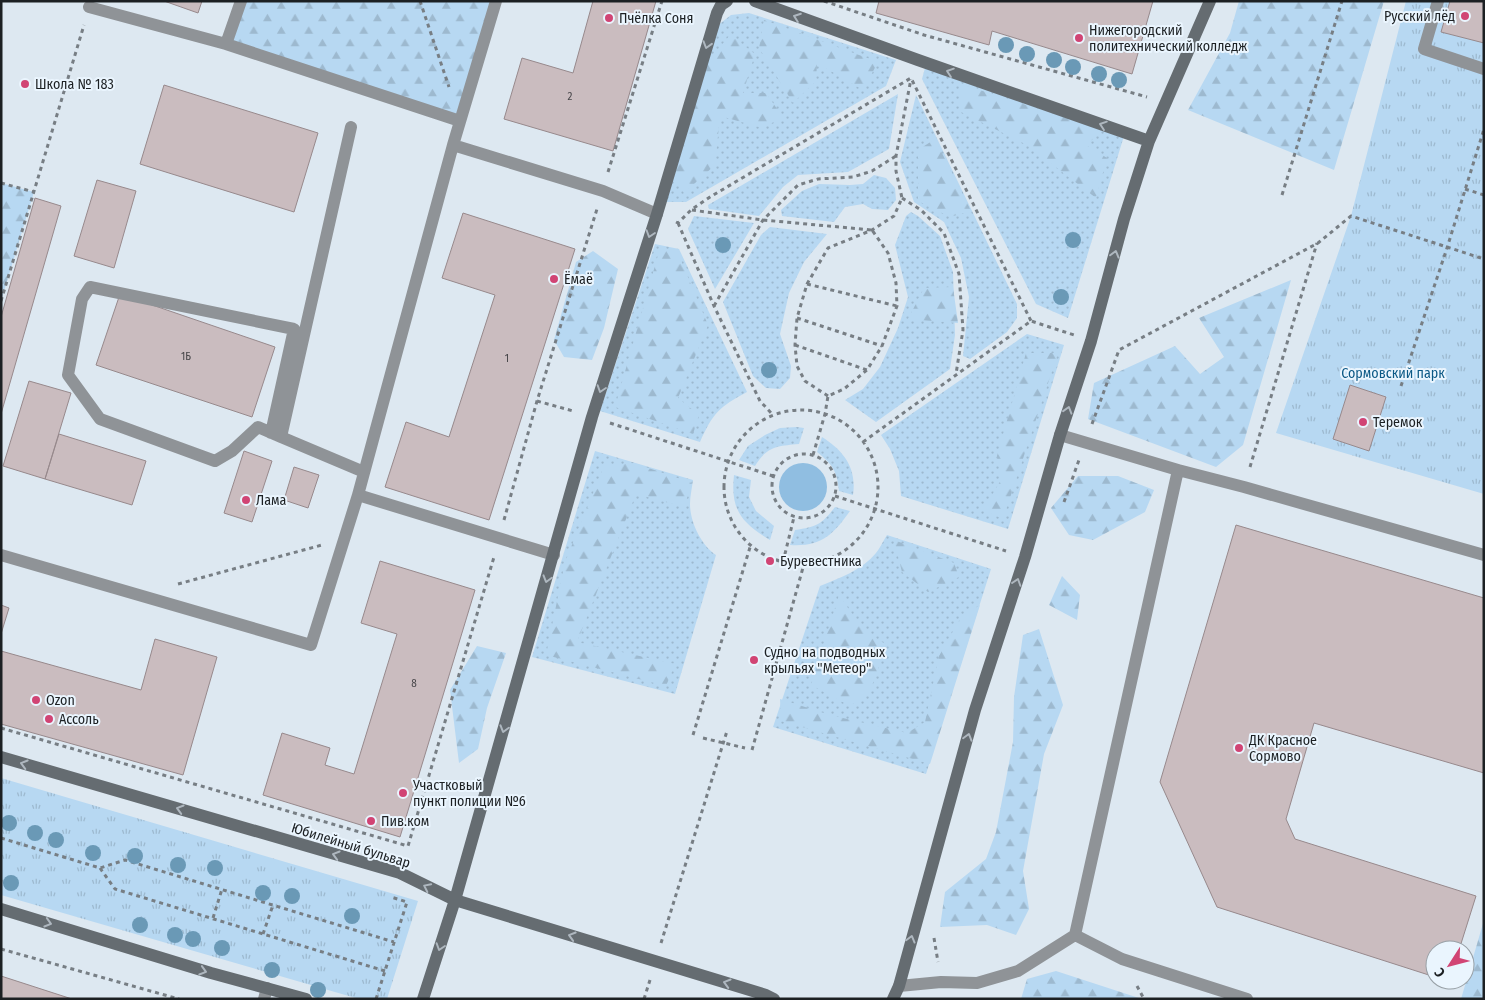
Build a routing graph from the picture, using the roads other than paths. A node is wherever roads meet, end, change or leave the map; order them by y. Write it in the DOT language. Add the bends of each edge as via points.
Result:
graph roads {
  1 [pos="241,1"];
  2 [pos="496,1"];
  3 [pos="727,1"];
  4 [pos="754,1"];
  5 [pos="1210,1"];
  6 [pos="1438,1"];
  7 [pos="89,7"];
  8 [pos="226,44"];
  9 [pos="1484,69"];
  10 [pos="460,121"];
  11 [pos="351,127"];
  12 [pos="1149,141"];
  13 [pos="453,145"];
  14 [pos="657,214"];
  15 [pos="276,435"];
  16 [pos="1060,435"];
  17 [pos="1178,470"];
  18 [pos="364,472"];
  19 [pos="358,495"];
  20 [pos="1,555"];
  21 [pos="554,555"];
  22 [pos="1484,555"];
  23 [pos="1,757"];
  24 [pos="455,900"];
  25 [pos="1,909"];
  26 [pos="1075,935"];
  27 [pos="899,986"];
  28 [pos="265,993"];
  29 [pos="306,999"];
  30 [pos="423,999"];
  31 [pos="774,999"];
  32 [pos="893,999"];
  33 [pos="1247,999"];
  1 -- 8 [label="lane"];
  2 -- 10 [label="lane"];
  3 -- 14 [label="street, one-way" via="717,13"];
  12 -- 4 [label="street, one-way"];
  5 -- 12 [label="street"];
  6 -- 9 [label="lane" via="1424,49"];
  7 -- 8 [label="lane"];
  8 -- 10 [label="lane"];
  10 -- 13 [label="lane"];
  11 -- 15 [label="lane"];
  16 -- 12 [label="street, one-way"];
  13 -- 14 [label="lane" via="603,191"];
  13 -- 18 [label="lane"];
  14 -- 21 [label="street, one-way" via="592,417"];
  15 -- 15 [label="lane" via="258,427 232,451 215,461 100,419 68,375 82,299 90,287 294,329"];
  15 -- 18 [label="lane"];
  16 -- 17 [label="lane"];
  27 -- 16 [label="street, one-way" via="976,710"];
  17 -- 22 [label="lane"];
  17 -- 26 [label="lane"];
  18 -- 19 [label="lane"];
  19 -- 20 [label="lane" via="311,645"];
  19 -- 21 [label="lane"];
  21 -- 24 [label="street, one-way"];
  24 -- 23 [label="street, Юбилейный бульвар, one-way" via="400,873"];
  24 -- 30 [label="street, one-way"];
  31 -- 24 [label="street, Юбилейный бульвар, one-way"];
  25 -- 28 [label="street, one-way"];
  26 -- 27 [label="lane" via="1018,971 976,983"];
  26 -- 33 [label="lane" via="1122,959"];
  27 -- 32 [label="street"];
  28 -- 29 [label="street"];
}
